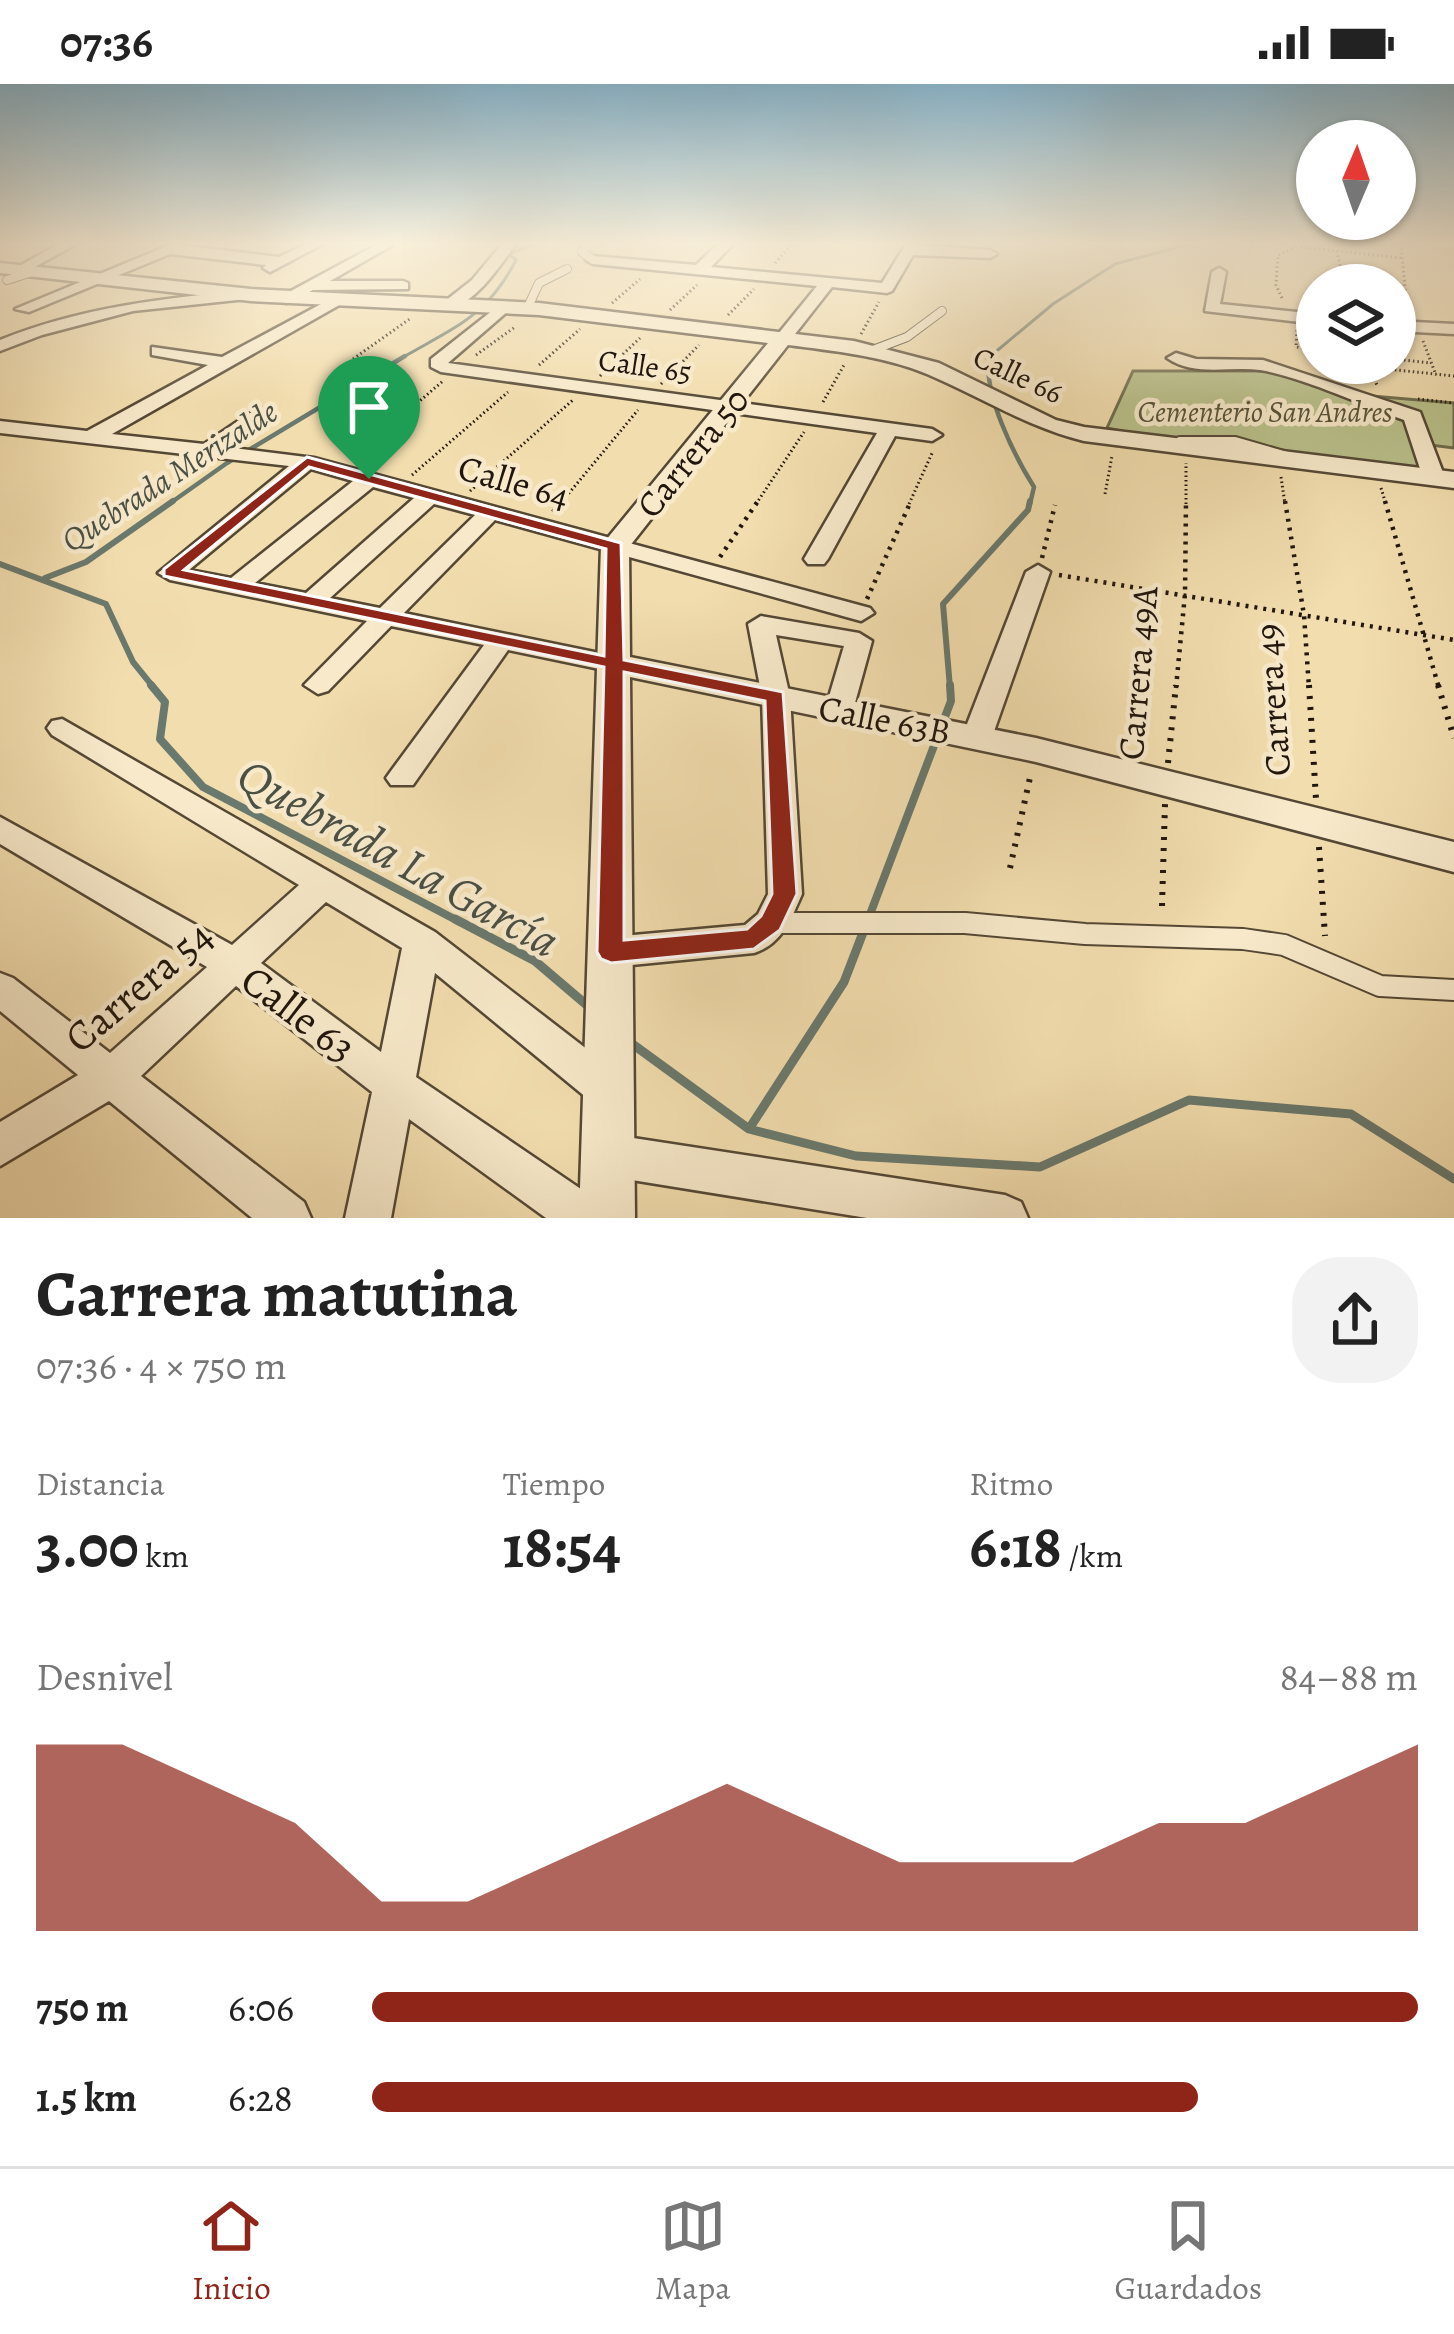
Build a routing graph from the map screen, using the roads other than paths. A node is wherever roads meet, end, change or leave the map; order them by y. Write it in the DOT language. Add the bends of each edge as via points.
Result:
graph roads {
  1 [pos="52,297"];
  2 [pos="227,297"];
  3 [pos="273,297"];
  4 [pos="454,297"];
  5 [pos="533,297"];
  6 [pos="816,297"];
  7 [pos="1214,297"];
  8 [pos="286,298"];
  9 [pos="336,301"];
  10 [pos="440,305"];
  11 [pos="501,308"];
  12 [pos="527,309"];
  13 [pos="942,311"];
  14 [pos="1296,317"];
  15 [pos="63,323"];
  16 [pos="1416,327"];
  17 [pos="1454,329"];
  18 [pos="782,339"];
  19 [pos="0,346"];
  20 [pos="863,349"];
  21 [pos="158,351"];
  22 [pos="1176,358"];
  23 [pos="226,363"];
  24 [pos="730,408"];
  25 [pos="259,413"];
  26 [pos="0,427"];
  27 [pos="889,429"];
  28 [pos="91,437"];
  29 [pos="934,440"];
  30 [pos="233,451"];
  31 [pos="307,462"];
  32 [pos="369,479"];
  33 [pos="1444,479"];
  34 [pos="431,495"];
  35 [pos="490,512"];
  36 [pos="615,546"];
  37 [pos="816,559"];
  38 [pos="1039,572"];
  39 [pos="236,586"];
  40 [pos="311,602"];
  41 [pos="386,617"];
  42 [pos="860,627"];
  43 [pos="501,640"];
  44 [pos="614,664"];
  45 [pos="318,685"];
  46 [pos="776,697"];
  47 [pos="838,710"];
  48 [pos="62,728"];
  49 [pos="952,732"];
  50 [pos="403,778"];
  51 [pos="0,829"];
  52 [pos="1454,857"];
  53 [pos="325,882"];
  54 [pos="778,908"];
  55 [pos="422,942"];
  56 [pos="238,966"];
  57 [pos="610,972"];
  58 [pos="0,989"];
  59 [pos="1454,990"];
  60 [pos="608,1074"];
  61 [pos="113,1076"];
  62 [pos="392,1084"];
  63 [pos="0,1146"];
  64 [pos="607,1155"];
  65 [pos="288,1218"];
  66 [pos="368,1218"];
  67 [pos="584,1218"];
  68 [pos="607,1218"];
  69 [pos="1005,1218"];
  1 -- 15 [label="street" via="23,309"];
  2 -- 15 [label="street" via="143,304"];
  3 -- 8 [label="street, Calle 66"];
  4 -- 10 [label="street"];
  5 -- 12 [label="lane"];
  6 -- 18 [label="street, Carrera 50"];
  7 -- 14 [label="street" via="1211,308"];
  8 -- 9 [label="street, Calle 66"];
  9 -- 10 [label="street, Calle 66"];
  9 -- 23 [label="street"];
  10 -- 11 [label="street, Calle 66"];
  11 -- 12 [label="street, Calle 66"];
  11 -- 24 [label="street, Calle 65" via="445,352 441,368"];
  12 -- 18 [label="street, Calle 66"];
  13 -- 20 [label="lane" via="907,337"];
  15 -- 19 [label="street"];
  16 -- 17 [label="street"];
  18 -- 20 [label="street, Calle 66"];
  18 -- 24 [label="street, Carrera 50"];
  20 -- 33 [label="street, Calle 66" via="1084,434"];
  21 -- 23 [label="street"];
  22 -- 33 [label="street" via="1263,365 1413,416"];
  23 -- 28 [label="street"];
  24 -- 27 [label="street, Calle 65"];
  24 -- 36 [label="street, Carrera 50"];
  25 -- 30 [label="street" via="223,436"];
  26 -- 28 [label="street, Calle 64"];
  27 -- 29 [label="street, Calle 65"];
  27 -- 37 [label="street"];
  28 -- 30 [label="street, Calle 64"];
  30 -- 31 [label="street, Calle 64"];
  31 -- 32 [label="street, Calle 64"];
  31 -- 39 [label="street, Calle 63B" via="170,573"];
  32 -- 34 [label="street, Calle 64"];
  32 -- 39 [label="street"];
  34 -- 35 [label="street, Calle 64"];
  34 -- 40 [label="street"];
  35 -- 36 [label="street, Calle 64"];
  35 -- 41 [label="street"];
  36 -- 42 [label="street, Calle 64"];
  36 -- 44 [label="street, Carrera 50"];
  38 -- 49 [label="street"];
  39 -- 40 [label="street, Calle 63B"];
  40 -- 41 [label="street, Calle 63B"];
  41 -- 43 [label="street, Calle 63B"];
  41 -- 45 [label="street"];
  42 -- 46 [label="street" via="761,624"];
  42 -- 47 [label="street"];
  43 -- 44 [label="street, Calle 63B"];
  43 -- 50 [label="street"];
  44 -- 46 [label="street, Calle 63B"];
  44 -- 57 [label="street, Carrera 50"];
  46 -- 47 [label="street, Calle 63B"];
  46 -- 54 [label="street"];
  47 -- 49 [label="street, Calle 63B"];
  48 -- 53 [label="street"];
  49 -- 52 [label="street, Calle 63B"];
  51 -- 56 [label="street, Calle 63"];
  53 -- 55 [label="street"];
  53 -- 56 [label="street, Carrera 54"];
  54 -- 57 [label="street" via="754,938"];
  54 -- 59 [label="lane" via="826,922 1244,939 1284,945 1381,986"];
  55 -- 60 [label="street"];
  55 -- 62 [label="street"];
  56 -- 61 [label="street, Carrera 54"];
  56 -- 62 [label="street, Calle 63"];
  57 -- 60 [label="street, Carrera 50"];
  58 -- 61 [label="street"];
  60 -- 64 [label="street, Carrera 50"];
  61 -- 63 [label="street, Carrera 54"];
  61 -- 65 [label="street"];
  62 -- 66 [label="street"];
  62 -- 67 [label="street, Calle 63"];
  64 -- 68 [label="street, Carrera 50"];
  64 -- 69 [label="street"];
}
